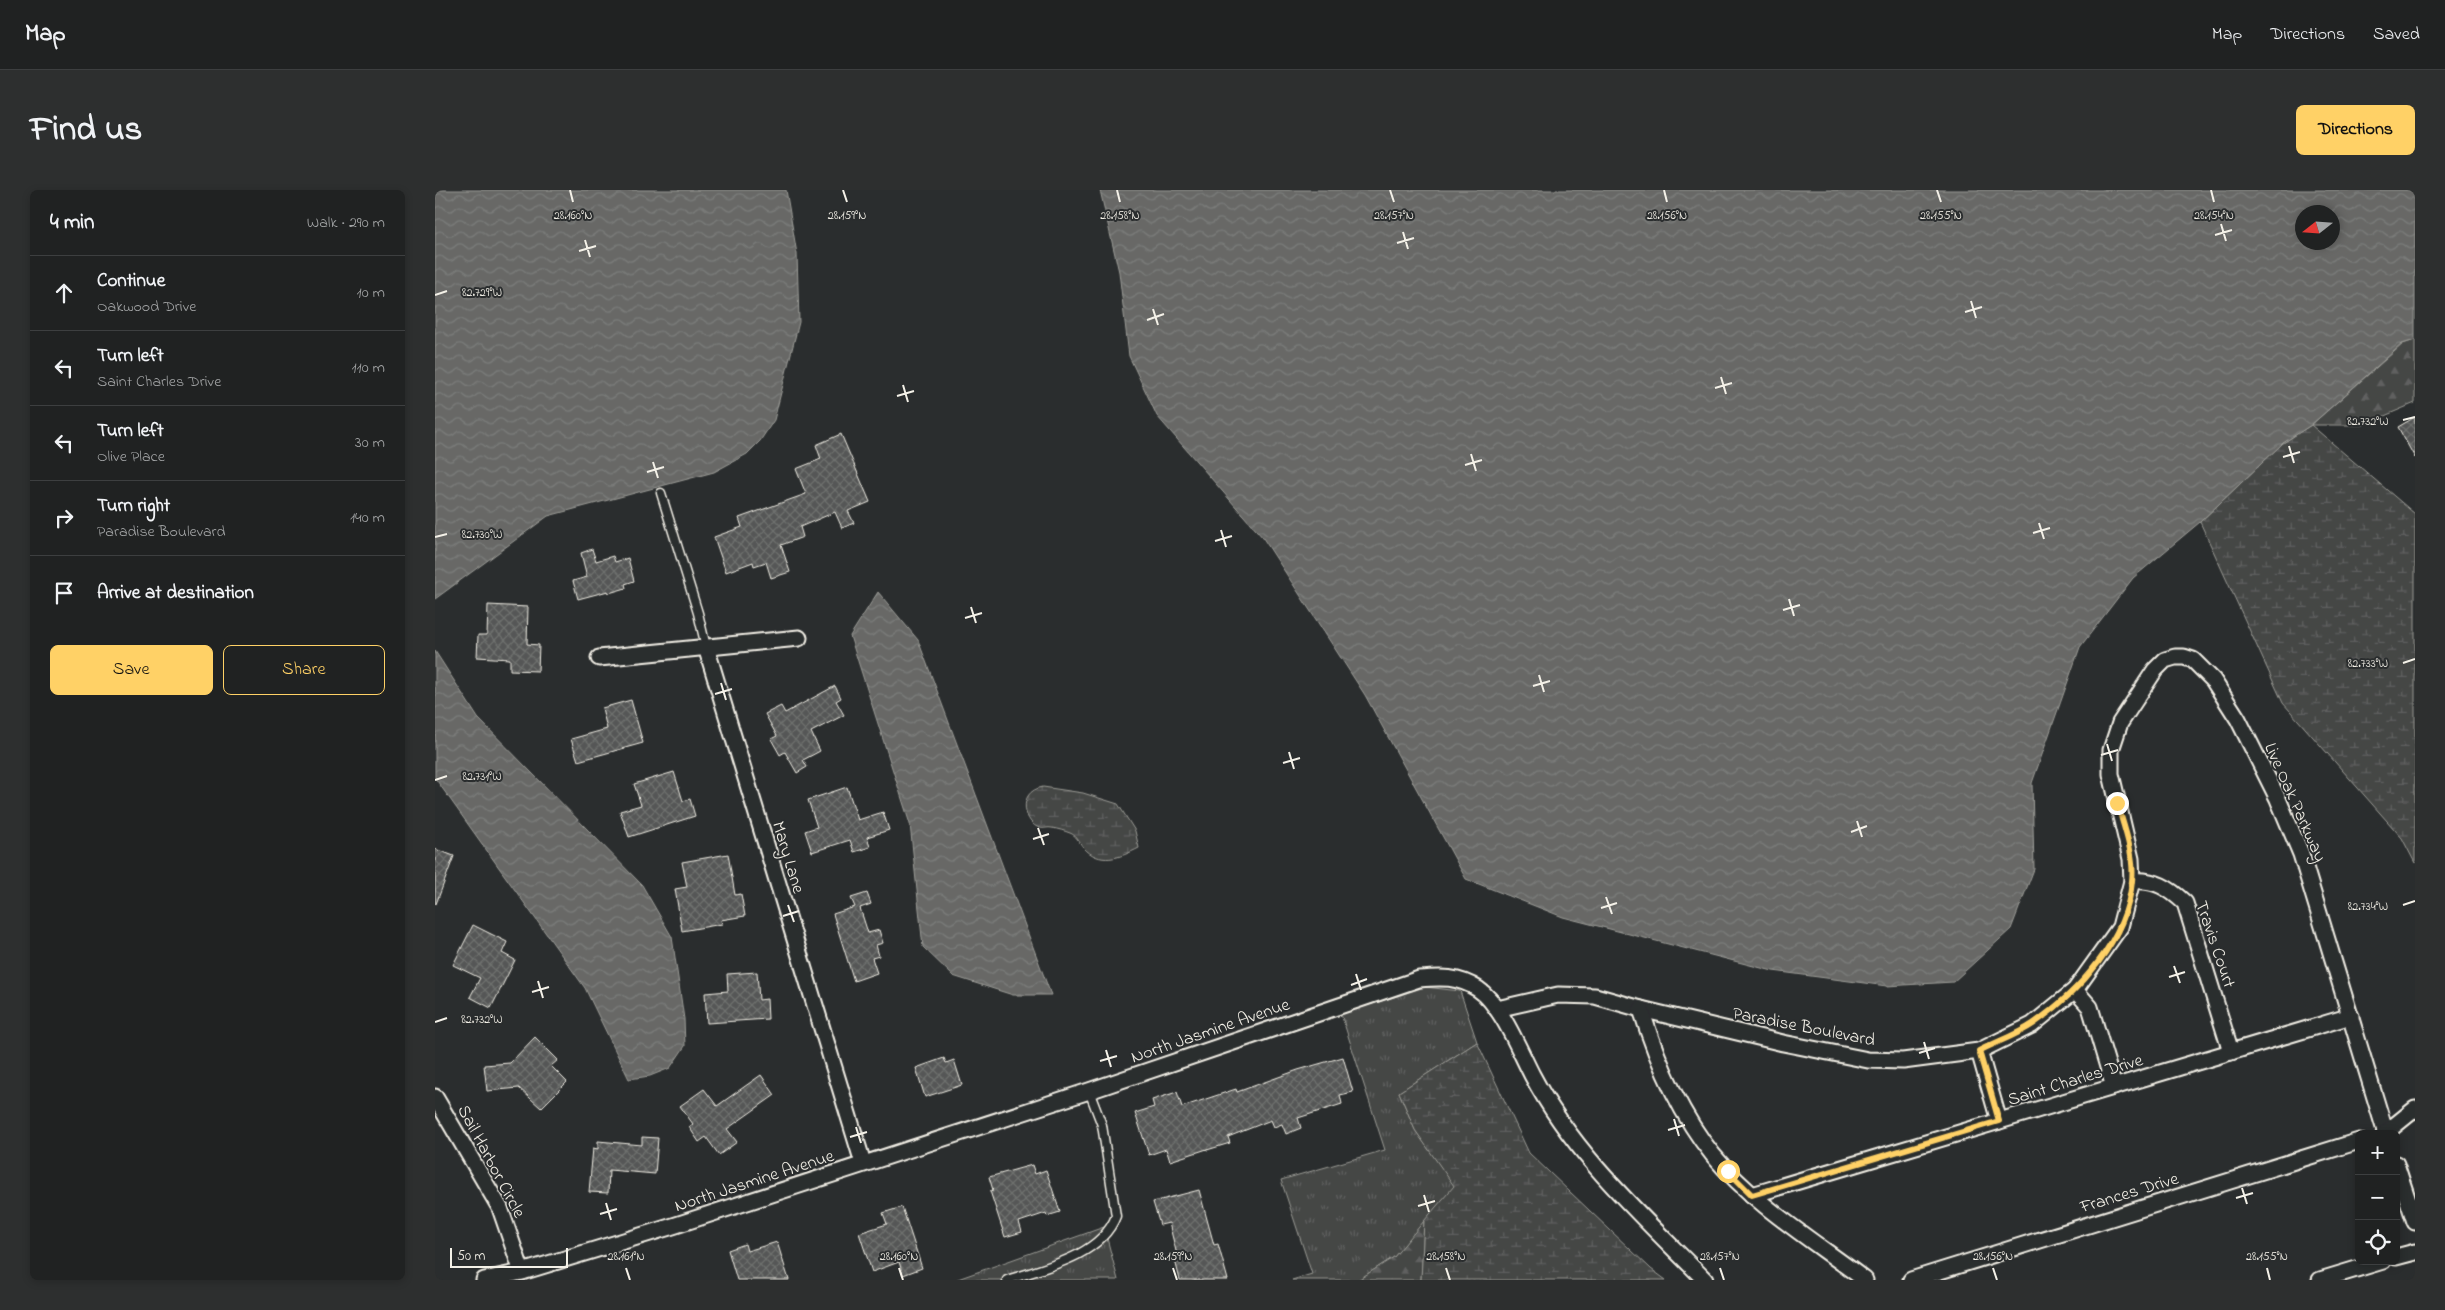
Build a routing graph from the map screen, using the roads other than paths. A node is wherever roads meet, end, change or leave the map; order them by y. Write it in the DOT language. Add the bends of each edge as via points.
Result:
graph roads {
  1 [pos="661,493"];
  2 [pos="799,638"];
  3 [pos="706,647"];
  4 [pos="2175,657"];
  5 [pos="599,658"];
  6 [pos="2132,881"];
  7 [pos="2075,990"];
  8 [pos="1497,1009"];
  9 [pos="1641,1009"];
  10 [pos="2351,1016"];
  11 [pos="1979,1051"];
  12 [pos="2231,1052"];
  13 [pos="2114,1087"];
  14 [pos="1089,1091"];
  15 [pos="435,1097"];
  16 [pos="2415,1108"];
  17 [pos="1999,1121"];
  18 [pos="2384,1130"];
  19 [pos="2390,1130"];
  20 [pos="2355,1142"];
  21 [pos="863,1163"];
  22 [pos="2400,1175"];
  23 [pos="1752,1195"];
  24 [pos="2415,1222"];
  25 [pos="2415,1252"];
  26 [pos="2400,1256"];
  27 [pos="2370,1265"];
  28 [pos="522,1272"];
  29 [pos="484,1280"];
  30 [pos="1007,1280"];
  31 [pos="1705,1280"];
  32 [pos="1865,1280"];
  33 [pos="1911,1280"];
  34 [pos="2320,1280"];
  1 -- 3 [label="lane"];
  2 -- 3 [label="street"];
  3 -- 5 [label="street"];
  3 -- 21 [label="street, Mary Lane"];
  4 -- 6 [label="street, Paradise Boulevard" via="2165,660 2155,670 2120,723 2111,750 2111,774 2131,859"];
  4 -- 10 [label="street, Live Oak Parkway" via="2193,660 2213,680 2238,719 2278,799 2301,854"];
  6 -- 7 [label="street, Paradise Boulevard" via="2120,927"];
  6 -- 12 [label="street, Travis Court" via="2156,883 2185,903"];
  7 -- 11 [label="street, Paradise Boulevard" via="2032,1025"];
  7 -- 13 [label="street" via="2090,1007"];
  8 -- 9 [label="street, Paradise Boulevard" via="1544,997 1573,994 1617,1001"];
  8 -- 14 [label="street, North Jasmine Avenue" via="1478,989 1447,976 1419,980"];
  8 -- 31 [label="street, North Jasmine Avenue" via="1547,1105 1587,1159"];
  9 -- 11 [label="street, Paradise Boulevard" via="1868,1060 1903,1061"];
  9 -- 23 [label="street" via="1656,1056 1693,1127 1713,1154"];
  10 -- 12 [label="street, Saint Charles Drive"];
  10 -- 18 [label="street, Live Oak Parkway"];
  11 -- 17 [label="street"];
  12 -- 13 [label="street, Saint Charles Drive"];
  13 -- 17 [label="street, Saint Charles Drive"];
  14 -- 21 [label="street, North Jasmine Avenue"];
  14 -- 30 [label="lane" via="1102,1125 1116,1216 1112,1228 1083,1251"];
  15 -- 28 [label="street, Sail Harbor Circle" via="495,1200"];
  16 -- 19 [label="street"];
  17 -- 23 [label="street, Saint Charles Drive"];
  20 -- 33 [label="street, Frances Drive"];
  21 -- 28 [label="street, North Jasmine Avenue"];
  22 -- 24 [label="street"];
  23 -- 32 [label="street"];
  25 -- 26 [label="street"];
  27 -- 34 [label="street"];
  28 -- 29 [label="street, North Jasmine Avenue"];
}
